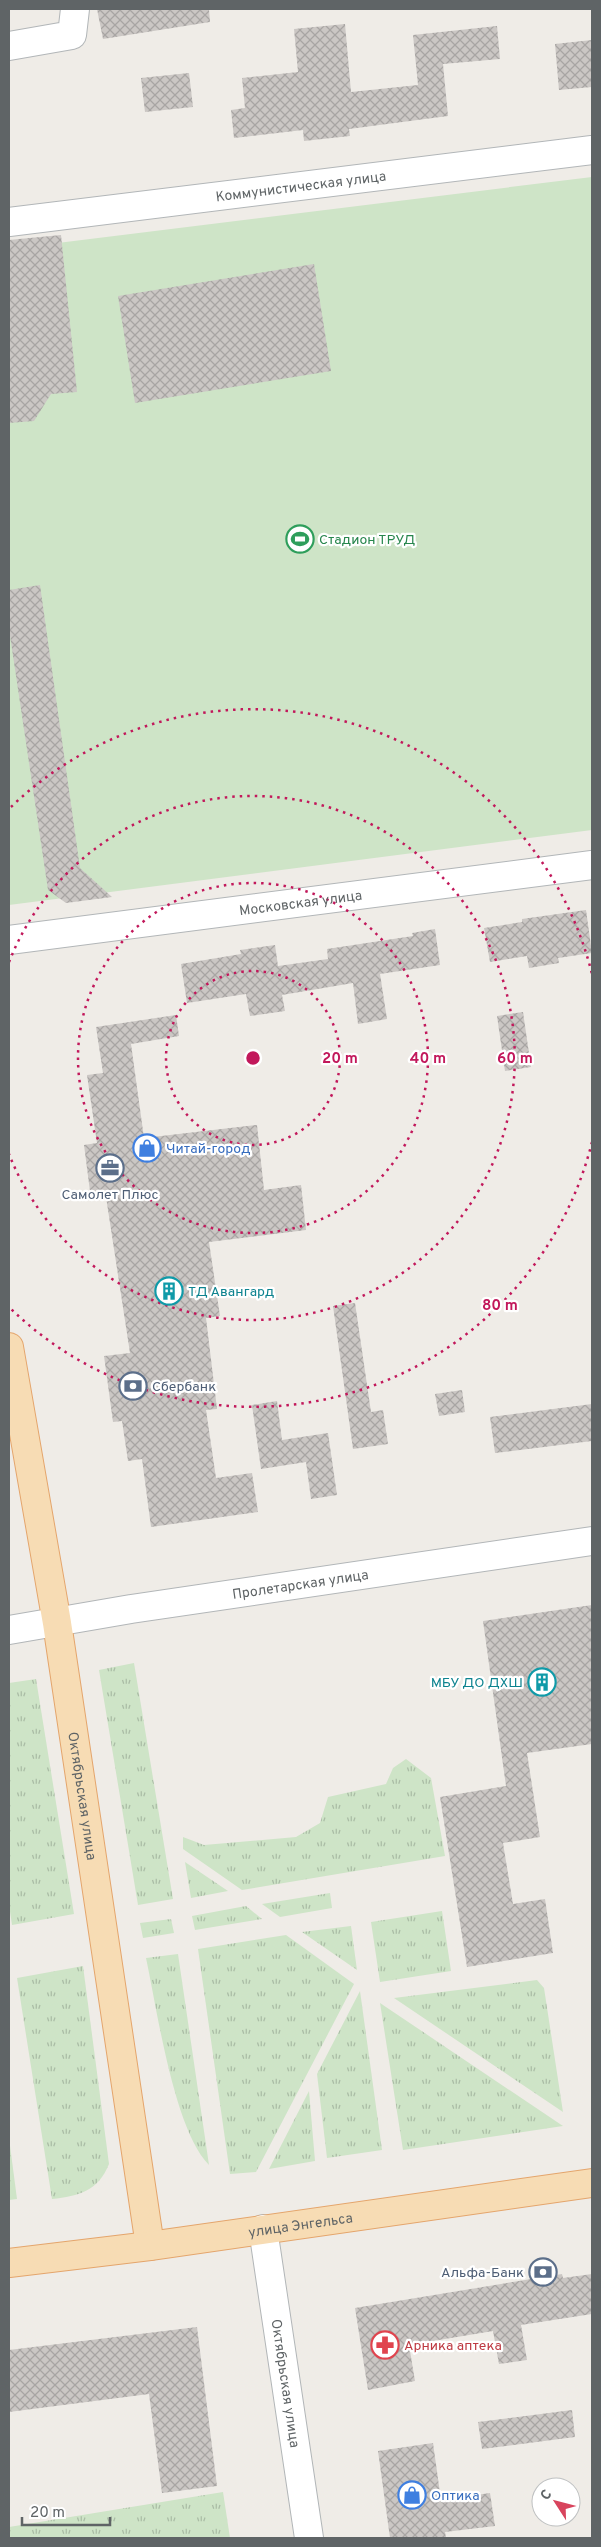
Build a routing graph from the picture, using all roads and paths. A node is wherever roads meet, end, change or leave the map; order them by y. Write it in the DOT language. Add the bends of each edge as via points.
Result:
graph roads {
  1 [pos="75,9"];
  2 [pos="9,46"];
  3 [pos="592,150"];
  4 [pos="9,222"];
  5 [pos="592,865"];
  6 [pos="9,940"];
  7 [pos="9,1347"];
  8 [pos="592,1542"];
  9 [pos="57,1623"];
  10 [pos="9,1630"];
  11 [pos="592,2183"];
  12 [pos="263,2229"];
  13 [pos="150,2246"];
  14 [pos="9,2263"];
  15 [pos="309,2538"];
  1 -- 2 [label="street" via="72,35"];
  3 -- 4 [label="street, Коммунистическая улица"];
  5 -- 6 [label="street, Московская улица"];
  7 -- 9 [label="main road, Октябрьская улица"];
  8 -- 9 [label="street, Пролетарская улица" via="131,1609"];
  9 -- 10 [label="street, Пролетарская улица"];
  9 -- 13 [label="main road, Октябрьская улица"];
  11 -- 12 [label="main road, улица Энгельса"];
  12 -- 13 [label="main road, улица Энгельса"];
  12 -- 15 [label="street, Октябрьская улица"];
  13 -- 14 [label="main road, улица Энгельса"];
}
